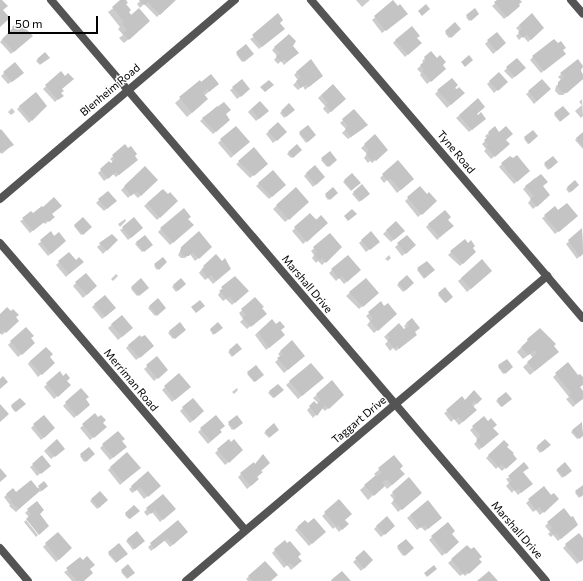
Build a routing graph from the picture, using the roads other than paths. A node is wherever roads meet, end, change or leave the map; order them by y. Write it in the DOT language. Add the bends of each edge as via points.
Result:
graph roads {
  1 [pos="51,0"];
  2 [pos="235,0"];
  3 [pos="311,0"];
  4 [pos="571,0"];
  5 [pos="583,14"];
  6 [pos="128,89"];
  7 [pos="0,199"];
  8 [pos="0,243"];
  9 [pos="547,276"];
  10 [pos="583,318"];
  11 [pos="395,404"];
  12 [pos="245,530"];
  13 [pos="0,548"];
  14 [pos="28,581"];
  15 [pos="186,581"];
  16 [pos="546,581"];
  1 -- 6 [label="street, Marshall Drive"];
  2 -- 6 [label="street, Blenheim Road"];
  3 -- 9 [label="street, Tyne Road"];
  4 -- 5 [label="street"];
  6 -- 7 [label="street, Blenheim Road"];
  6 -- 11 [label="street, Marshall Drive"];
  8 -- 12 [label="street, Merriman Road"];
  9 -- 10 [label="street, Tyne Road"];
  9 -- 11 [label="street, Taggart Drive"];
  11 -- 12 [label="street, Taggart Drive"];
  11 -- 16 [label="street, Marshall Drive"];
  12 -- 15 [label="street, Taggart Drive"];
  13 -- 14 [label="street"];
}
